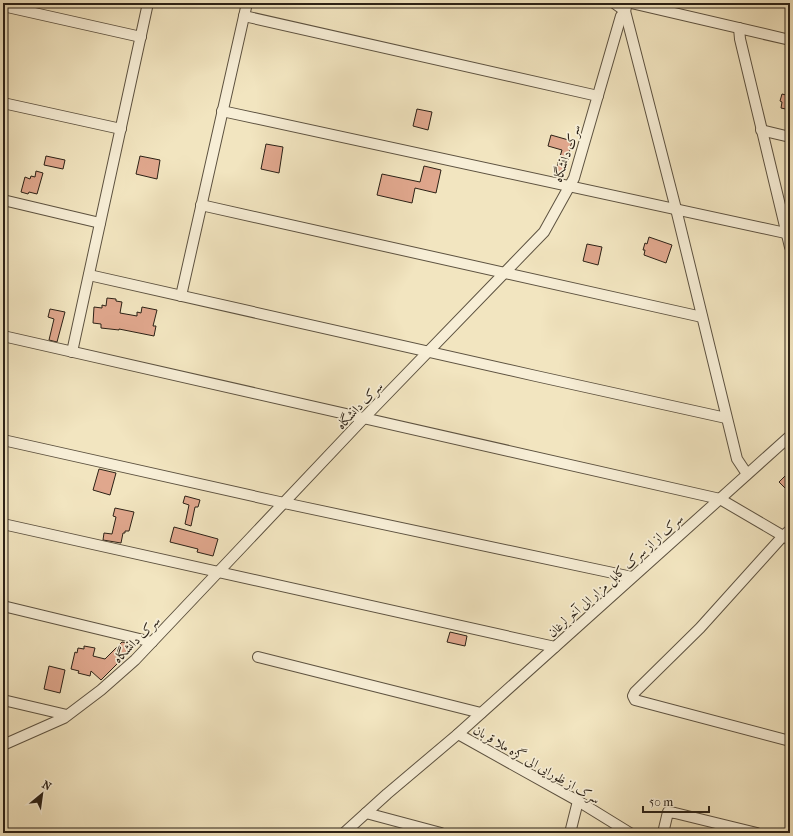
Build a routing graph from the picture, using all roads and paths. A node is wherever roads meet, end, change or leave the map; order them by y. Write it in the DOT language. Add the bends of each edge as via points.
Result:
graph roads {
  1 [pos="148,3"];
  2 [pos="247,3"];
  3 [pos="614,3"];
  4 [pos="631,3"];
  5 [pos="3,6"];
  6 [pos="626,7"];
  7 [pos="244,16"];
  8 [pos="740,28"];
  9 [pos="141,37"];
  10 [pos="790,40"];
  11 [pos="598,96"];
  12 [pos="3,103"];
  13 [pos="222,111"];
  14 [pos="120,129"];
  15 [pos="761,130"];
  16 [pos="790,137"];
  17 [pos="570,186"];
  18 [pos="3,200"];
  19 [pos="201,205"];
  20 [pos="676,209"];
  21 [pos="100,223"];
  22 [pos="788,233"];
  23 [pos="790,247"];
  24 [pos="504,273"];
  25 [pos="89,275"];
  26 [pos="181,296"];
  27 [pos="702,317"];
  28 [pos="3,336"];
  29 [pos="72,352"];
  30 [pos="428,352"];
  31 [pos="364,418"];
  32 [pos="726,418"];
  33 [pos="790,436"];
  34 [pos="3,440"];
  35 [pos="748,474"];
  36 [pos="720,499"];
  37 [pos="284,503"];
  38 [pos="3,524"];
  39 [pos="788,535"];
  40 [pos="218,572"];
  41 [pos="632,577"];
  42 [pos="3,606"];
  43 [pos="152,642"];
  44 [pos="555,647"];
  45 [pos="258,657"];
  46 [pos="3,700"];
  47 [pos="481,713"];
  48 [pos="67,715"];
  49 [pos="458,734"];
  50 [pos="790,741"];
  51 [pos="3,745"];
  52 [pos="578,801"];
  53 [pos="366,813"];
  54 [pos="344,833"];
  55 [pos="441,833"];
  56 [pos="570,833"];
  57 [pos="630,833"];
  58 [pos="663,833"];
  59 [pos="757,833"];
  1 -- 9 [label="street"];
  2 -- 7 [label="street"];
  3 -- 6 [label="street"];
  4 -- 8 [label="street"];
  5 -- 9 [label="street"];
  6 -- 11 [label="street, سرک دانشگاه" via="621,16"];
  6 -- 20 [label="street"];
  7 -- 11 [label="street"];
  7 -- 13 [label="street"];
  8 -- 10 [label="street"];
  8 -- 15 [label="street" via="740,39"];
  9 -- 14 [label="street"];
  11 -- 17 [label="street, سرک دانشگاه"];
  12 -- 14 [label="street"];
  13 -- 17 [label="street"];
  13 -- 19 [label="street"];
  14 -- 21 [label="street"];
  15 -- 16 [label="street"];
  15 -- 22 [label="street"];
  17 -- 20 [label="street"];
  17 -- 24 [label="street, سرک دانشگاه" via="544,232"];
  18 -- 21 [label="street"];
  19 -- 24 [label="street"];
  19 -- 26 [label="street"];
  20 -- 22 [label="street"];
  20 -- 27 [label="street"];
  21 -- 25 [label="street"];
  22 -- 23 [label="street"];
  24 -- 27 [label="street"];
  24 -- 30 [label="street, سرک دانشگاه"];
  25 -- 26 [label="street"];
  25 -- 29 [label="street"];
  26 -- 30 [label="street"];
  27 -- 32 [label="street"];
  28 -- 29 [label="street"];
  29 -- 31 [label="street"];
  30 -- 31 [label="street, سرک دانشگاه"];
  30 -- 32 [label="street"];
  31 -- 36 [label="street"];
  31 -- 37 [label="street, سرک دانشگاه"];
  32 -- 35 [label="street" via="737,459"];
  33 -- 35 [label="street, سرک از از سرک کابل مزار الی آخر لرغان"];
  34 -- 37 [label="street"];
  35 -- 36 [label="street, سرک از از سرک کابل مزار الی آخر لرغان"];
  36 -- 39 [label="street"];
  36 -- 41 [label="street, سرک از از سرک کابل مزار الی آخر لرغان"];
  37 -- 40 [label="street, سرک دانشگاه"];
  37 -- 41 [label="street"];
  38 -- 40 [label="street"];
  39 -- 50 [label="street" via="633,696 635,700"];
  40 -- 43 [label="street, سرک دانشگاه"];
  40 -- 44 [label="street"];
  41 -- 44 [label="street, سرک از از سرک کابل مزار الی آخر لرغان"];
  42 -- 43 [label="street"];
  43 -- 48 [label="street, سرک دانشگاه" via="101,690"];
  44 -- 47 [label="street, سرک از از سرک کابل مزار الی آخر لرغان"];
  45 -- 47 [label="street"];
  46 -- 48 [label="street"];
  47 -- 49 [label="street, سرک از از سرک کابل مزار الی آخر لرغان"];
  48 -- 51 [label="street, سرک دانشگاه"];
  49 -- 52 [label="street, سرک از ظورایی الی گزه ملا قربان"];
  49 -- 53 [label="street, سرک از ظورایی الی گزه ملا قربان"];
  52 -- 56 [label="street"];
  52 -- 57 [label="street, سرک از ظورایی الی گزه ملا قربان"];
  53 -- 54 [label="street, سرک از ظورایی الی گزه ملا قربان"];
  53 -- 55 [label="street"];
  58 -- 59 [label="street" via="668,812"];
}
